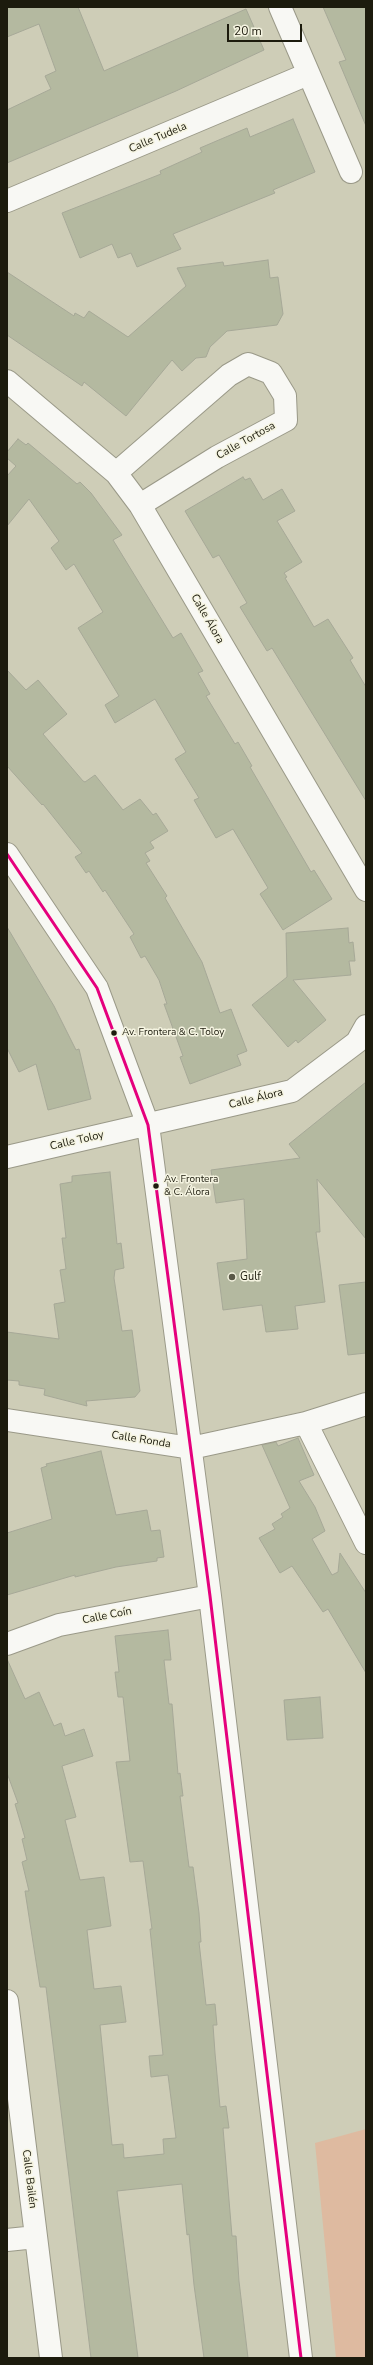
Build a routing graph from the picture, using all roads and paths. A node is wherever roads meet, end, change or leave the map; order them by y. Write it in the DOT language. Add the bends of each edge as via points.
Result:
graph roads {
  1 [pos="280,7"];
  2 [pos="308,74"];
  3 [pos="350,172"];
  4 [pos="7,201"];
  5 [pos="7,381"];
  6 [pos="116,473"];
  7 [pos="140,505"];
  8 [pos="7,854"];
  9 [pos="366,890"];
  10 [pos="366,1026"];
  11 [pos="148,1126"];
  12 [pos="7,1157"];
  13 [pos="366,1404"];
  14 [pos="7,1420"];
  15 [pos="306,1423"];
  16 [pos="192,1448"];
  17 [pos="366,1543"];
  18 [pos="210,1596"];
  19 [pos="7,1644"];
  20 [pos="7,2000"];
  21 [pos="36,2237"];
  22 [pos="7,2240"];
  23 [pos="51,2358"];
  24 [pos="301,2358"];
  1 -- 2 [label="street"];
  2 -- 3 [label="street"];
  2 -- 4 [label="street, Calle Tudela"];
  5 -- 6 [label="street, Calle Álora"];
  6 -- 7 [label="street, Calle Álora"];
  6 -- 7 [label="street, Calle Tortosa" via="229,374 248,364 272,373 285,396 286,420 217,457"];
  7 -- 9 [label="street, Calle Álora"];
  8 -- 11 [label="street" via="97,988"];
  10 -- 11 [label="street, Calle Álora" via="357,1042 292,1091"];
  11 -- 12 [label="street, Calle Toloy"];
  11 -- 16 [label="street"];
  13 -- 15 [label="street, Calle Ronda"];
  14 -- 16 [label="street, Calle Ronda"];
  15 -- 16 [label="street, Calle Ronda"];
  15 -- 17 [label="street"];
  16 -- 18 [label="street"];
  18 -- 19 [label="street, Calle Coín" via="59,1625"];
  18 -- 24 [label="street"];
  20 -- 21 [label="street, Calle Bailén"];
  21 -- 22 [label="street"];
  21 -- 23 [label="street, Calle Bailén"];
}
